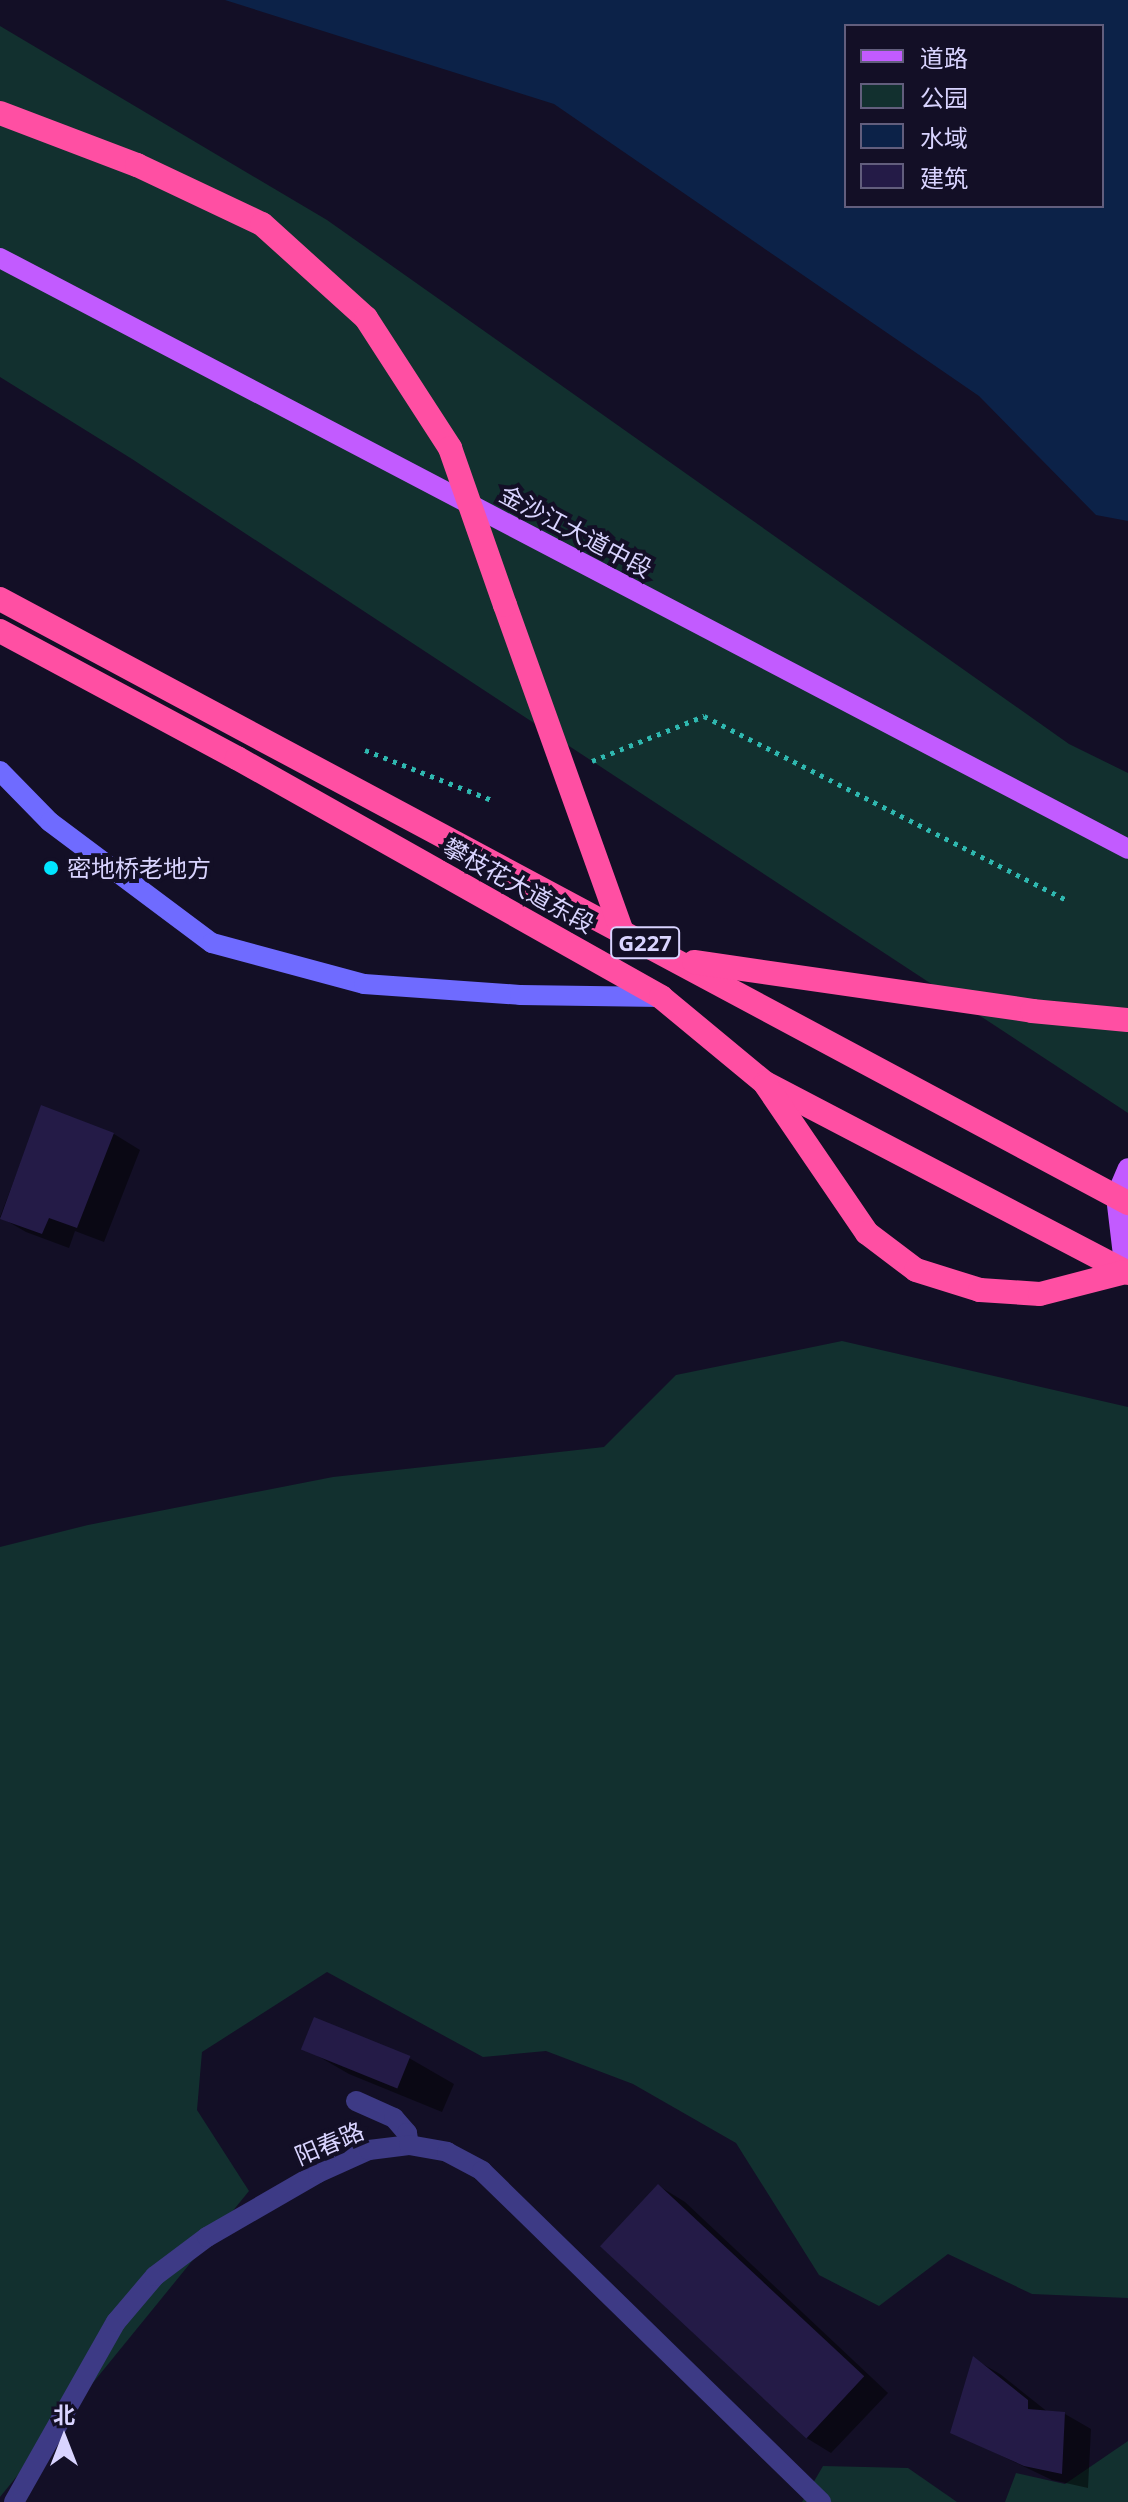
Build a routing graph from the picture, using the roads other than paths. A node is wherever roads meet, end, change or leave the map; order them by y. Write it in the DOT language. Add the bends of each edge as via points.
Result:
graph roads {
  1 [pos="0,113"];
  2 [pos="0,258"];
  3 [pos="0,599"];
  4 [pos="0,631"];
  5 [pos="0,771"];
  6 [pos="1128,849"];
  7 [pos="622,932"];
  8 [pos="675,960"];
  9 [pos="661,997"];
  10 [pos="1128,1020"];
  11 [pos="765,1083"];
  12 [pos="1128,1168"];
  13 [pos="1122,1199"];
  14 [pos="1127,1271"];
  15 [pos="356,2101"];
  16 [pos="409,2145"];
  17 [pos="14,2502"];
  18 [pos="821,2502"];
  1 -- 7 [label="highway, bridge" via="137,165 262,224 366,318 450,448"];
  2 -- 6 [label="main road, 金沙江大道中段"];
  3 -- 7 [label="highway, 攀枝花大道东段 / G227"];
  4 -- 9 [label="highway, 攀枝花大道东段 / G227"];
  5 -- 9 [label="street" via="50,822 212,943 364,984 520,995"];
  7 -- 8 [label="highway, 攀枝花大道东段 / G227"];
  8 -- 10 [label="highway"];
  8 -- 13 [label="highway, 攀枝花大道东段 / G227"];
  9 -- 11 [label="highway, 攀枝花大道东段 / G227"];
  11 -- 14 [label="highway, 攀枝花大道东段 / G227"];
  11 -- 14 [label="highway" via="867,1233 916,1270 980,1290 1040,1294"];
  12 -- 13 [label="main road"];
  13 -- 14 [label="main road"];
  15 -- 16 [label="street" via="394,2118 407,2133"];
  16 -- 17 [label="street, 阳春路" via="369,2150 318,2173 207,2237 155,2276 116,2322"];
  16 -- 18 [label="street, 阳春路" via="447,2152 482,2171"];
}
